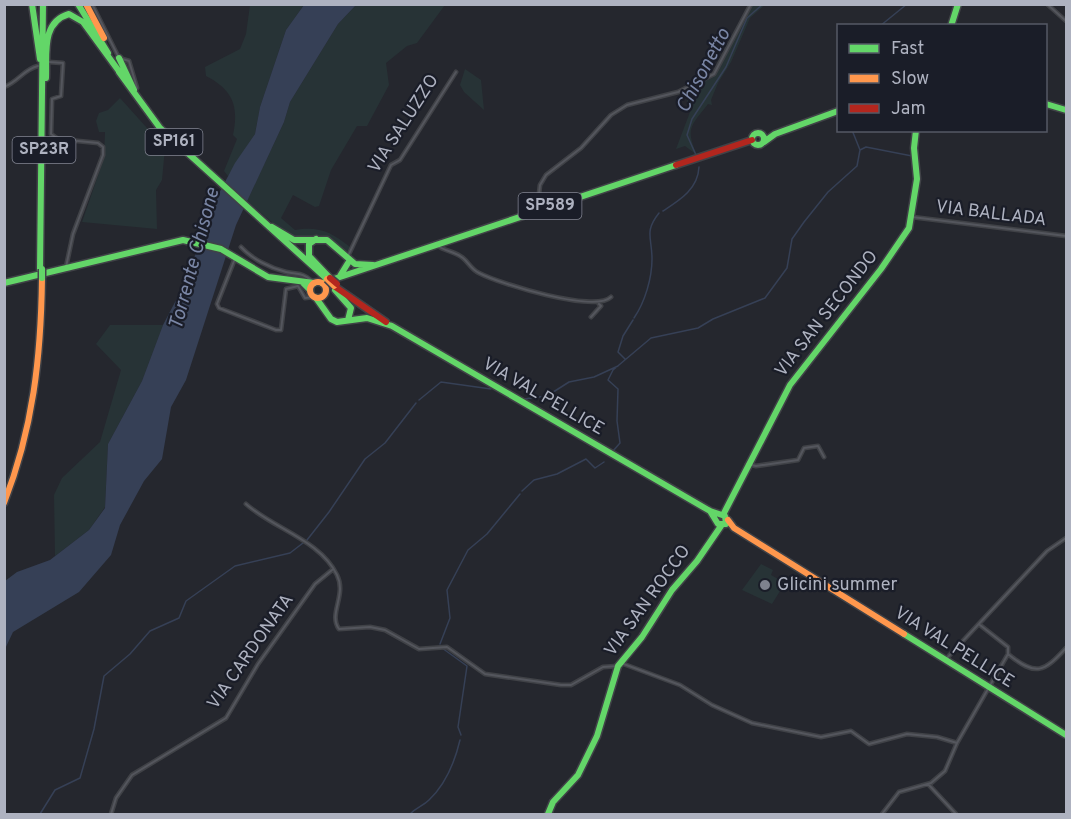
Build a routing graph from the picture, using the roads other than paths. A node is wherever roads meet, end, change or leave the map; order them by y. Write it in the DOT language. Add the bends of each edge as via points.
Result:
graph roads {
  1 [pos="32,4"];
  2 [pos="44,4"];
  3 [pos="78,4"];
  4 [pos="86,4"];
  5 [pos="92,4"];
  6 [pos="751,4"];
  7 [pos="958,4"];
  8 [pos="1047,4"];
  9 [pos="1066,21"];
  10 [pos="952,24"];
  11 [pos="116,60"];
  12 [pos="49,62"];
  13 [pos="38,66"];
  14 [pos="456,72"];
  15 [pos="121,74"];
  16 [pos="4,87"];
  17 [pos="137,88"];
  18 [pos="43,91"];
  19 [pos="141,104"];
  20 [pos="1047,104"];
  21 [pos="1066,110"];
  22 [pos="837,111"];
  23 [pos="916,132"];
  24 [pos="760,133"];
  25 [pos="775,134"];
  26 [pos="754,142"];
  27 [pos="764,142"];
  28 [pos="537,211"];
  29 [pos="912,218"];
  30 [pos="261,220"];
  31 [pos="1066,236"];
  32 [pos="317,238"];
  33 [pos="437,244"];
  34 [pos="241,247"];
  35 [pos="235,258"];
  36 [pos="390,260"];
  37 [pos="350,262"];
  38 [pos="66,267"];
  39 [pos="356,273"];
  40 [pos="41,279"];
  41 [pos="302,282"];
  42 [pos="4,283"];
  43 [pos="330,283"];
  44 [pos="314,284"];
  45 [pos="313,295"];
  46 [pos="611,297"];
  47 [pos="599,304"];
  48 [pos="325,307"];
  49 [pos="591,318"];
  50 [pos="346,322"];
  51 [pos="392,326"];
  52 [pos="824,457"];
  53 [pos="747,464"];
  54 [pos="4,496"];
  55 [pos="4,503"];
  56 [pos="246,504"];
  57 [pos="721,520"];
  58 [pos="1066,538"];
  59 [pos="332,569"];
  60 [pos="980,625"];
  61 [pos="1066,648"];
  62 [pos="1008,654"];
  63 [pos="945,660"];
  64 [pos="620,664"];
  65 [pos="988,686"];
  66 [pos="1066,735"];
  67 [pos="957,743"];
  68 [pos="928,784"];
  69 [pos="111,814"];
  70 [pos="548,814"];
  71 [pos="882,814"];
  72 [pos="956,814"];
  1 -- 18 [label="main road, SP23R"];
  2 -- 18 [label="main road, SP23R"];
  3 -- 11 [label="main road, SP161"];
  4 -- 11 [label="main road, SP161"];
  5 -- 11 [label="street"];
  6 -- 28 [label="street" via="714,74 678,92 618,110 581,148 549,171 540,185"];
  7 -- 10 [label="main road"];
  8 -- 9 [label="street"];
  11 -- 15 [label="main road, SP161"];
  11 -- 17 [label="street" via="129,61"];
  11 -- 19 [label="main road"];
  12 -- 38 [label="street" via="63,63 61,96 50,104 51,134 58,139 98,143 103,147 73,234"];
  13 -- 16 [label="street"];
  14 -- 37 [label="street, VIA SALUZZO" via="400,160 391,165 351,247"];
  15 -- 18 [label="main road, SP161" via="81,20 65,14 54,21 49,31"];
  15 -- 19 [label="main road, SP161"];
  18 -- 40 [label="main road, SP23R, bridge"];
  19 -- 30 [label="main road, SP161" via="160,128"];
  20 -- 21 [label="main road"];
  22 -- 25 [label="main road, SP589"];
  23 -- 29 [label="main road, VIA SAN SECONDO"];
  24 -- 25 [label="main road, SP589"];
  24 -- 26 [label="main road, SP589" via="754,134"];
  24 -- 27 [label="main road"];
  25 -- 27 [label="main road, SP589"];
  26 -- 27 [label="main road, SP589" via="759,146"];
  26 -- 28 [label="main road, SP589"];
  28 -- 33 [label="main road, SP589"];
  29 -- 31 [label="street, VIA BALLADA"];
  29 -- 53 [label="main road, VIA SAN SECONDO" via="881,269 790,385"];
  30 -- 32 [label="main road" via="290,239"];
  30 -- 43 [label="main road, SP161"];
  32 -- 37 [label="main road" via="327,240"];
  32 -- 43 [label="main road" via="309,244 309,256"];
  33 -- 36 [label="main road, SP589"];
  33 -- 47 [label="street" via="482,274 568,300"];
  34 -- 44 [label="street" via="254,258 286,272 301,273"];
  35 -- 38 [label="main road" via="194,240 172,241"];
  35 -- 41 [label="main road" via="268,277"];
  35 -- 45 [label="street" via="217,307 281,330 286,289 298,286 305,298"];
  36 -- 37 [label="main road, SP589" via="374,265"];
  36 -- 39 [label="main road, SP589"];
  37 -- 39 [label="main road"];
  37 -- 43 [label="main road"];
  38 -- 42 [label="main road"];
  39 -- 43 [label="main road, SP589"];
  40 -- 54 [label="main road, SP23R" via="33,401 23,445"];
  40 -- 55 [label="main road, SP23R" via="41,356 36,401 23,455"];
  41 -- 44 [label="main road"];
  41 -- 45 [label="main road"];
  43 -- 44 [label="main road, SP589"];
  43 -- 45 [label="main road, SP589"];
  43 -- 48 [label="main road"];
  43 -- 50 [label="main road" via="351,308"];
  43 -- 51 [label="main road, SP161"];
  44 -- 45 [label="main road"];
  45 -- 48 [label="main road"];
  46 -- 47 [label="street"];
  47 -- 49 [label="street"];
  48 -- 50 [label="main road" via="331,319"];
  50 -- 51 [label="main road" via="366,318"];
  51 -- 57 [label="main road, VIA VAL PELLICE / SP161"];
  52 -- 53 [label="street" via="818,446 810,446 804,448 798,460"];
  53 -- 57 [label="main road, VIA SAN SECONDO"];
  56 -- 59 [label="street" via="310,545"];
  57 -- 63 [label="main road, VIA VAL PELLICE"];
  57 -- 64 [label="main road, VIA SAN ROCCO" via="697,561"];
  58 -- 60 [label="street" via="1047,551"];
  59 -- 64 [label="street" via="341,590 335,618 339,629 385,630 419,649 447,648 480,673 531,681 571,685 603,667"];
  59 -- 69 [label="street, VIA CARDONATA" via="315,584 258,664 226,718 132,775 116,798"];
  60 -- 62 [label="street" via="1008,647"];
  60 -- 63 [label="street"];
  61 -- 62 [label="street" via="1047,668 1037,670"];
  62 -- 65 [label="street"];
  63 -- 65 [label="main road, VIA VAL PELLICE"];
  64 -- 67 [label="street" via="680,685 752,723 821,737 851,731 869,744 907,734"];
  64 -- 70 [label="main road, VIA SAN ROCCO" via="597,736 578,775 553,802"];
  65 -- 66 [label="main road, VIA VAL PELLICE"];
  65 -- 67 [label="street"];
  67 -- 68 [label="street" via="945,771"];
  68 -- 71 [label="street" via="899,792"];
  68 -- 72 [label="street"];
}
